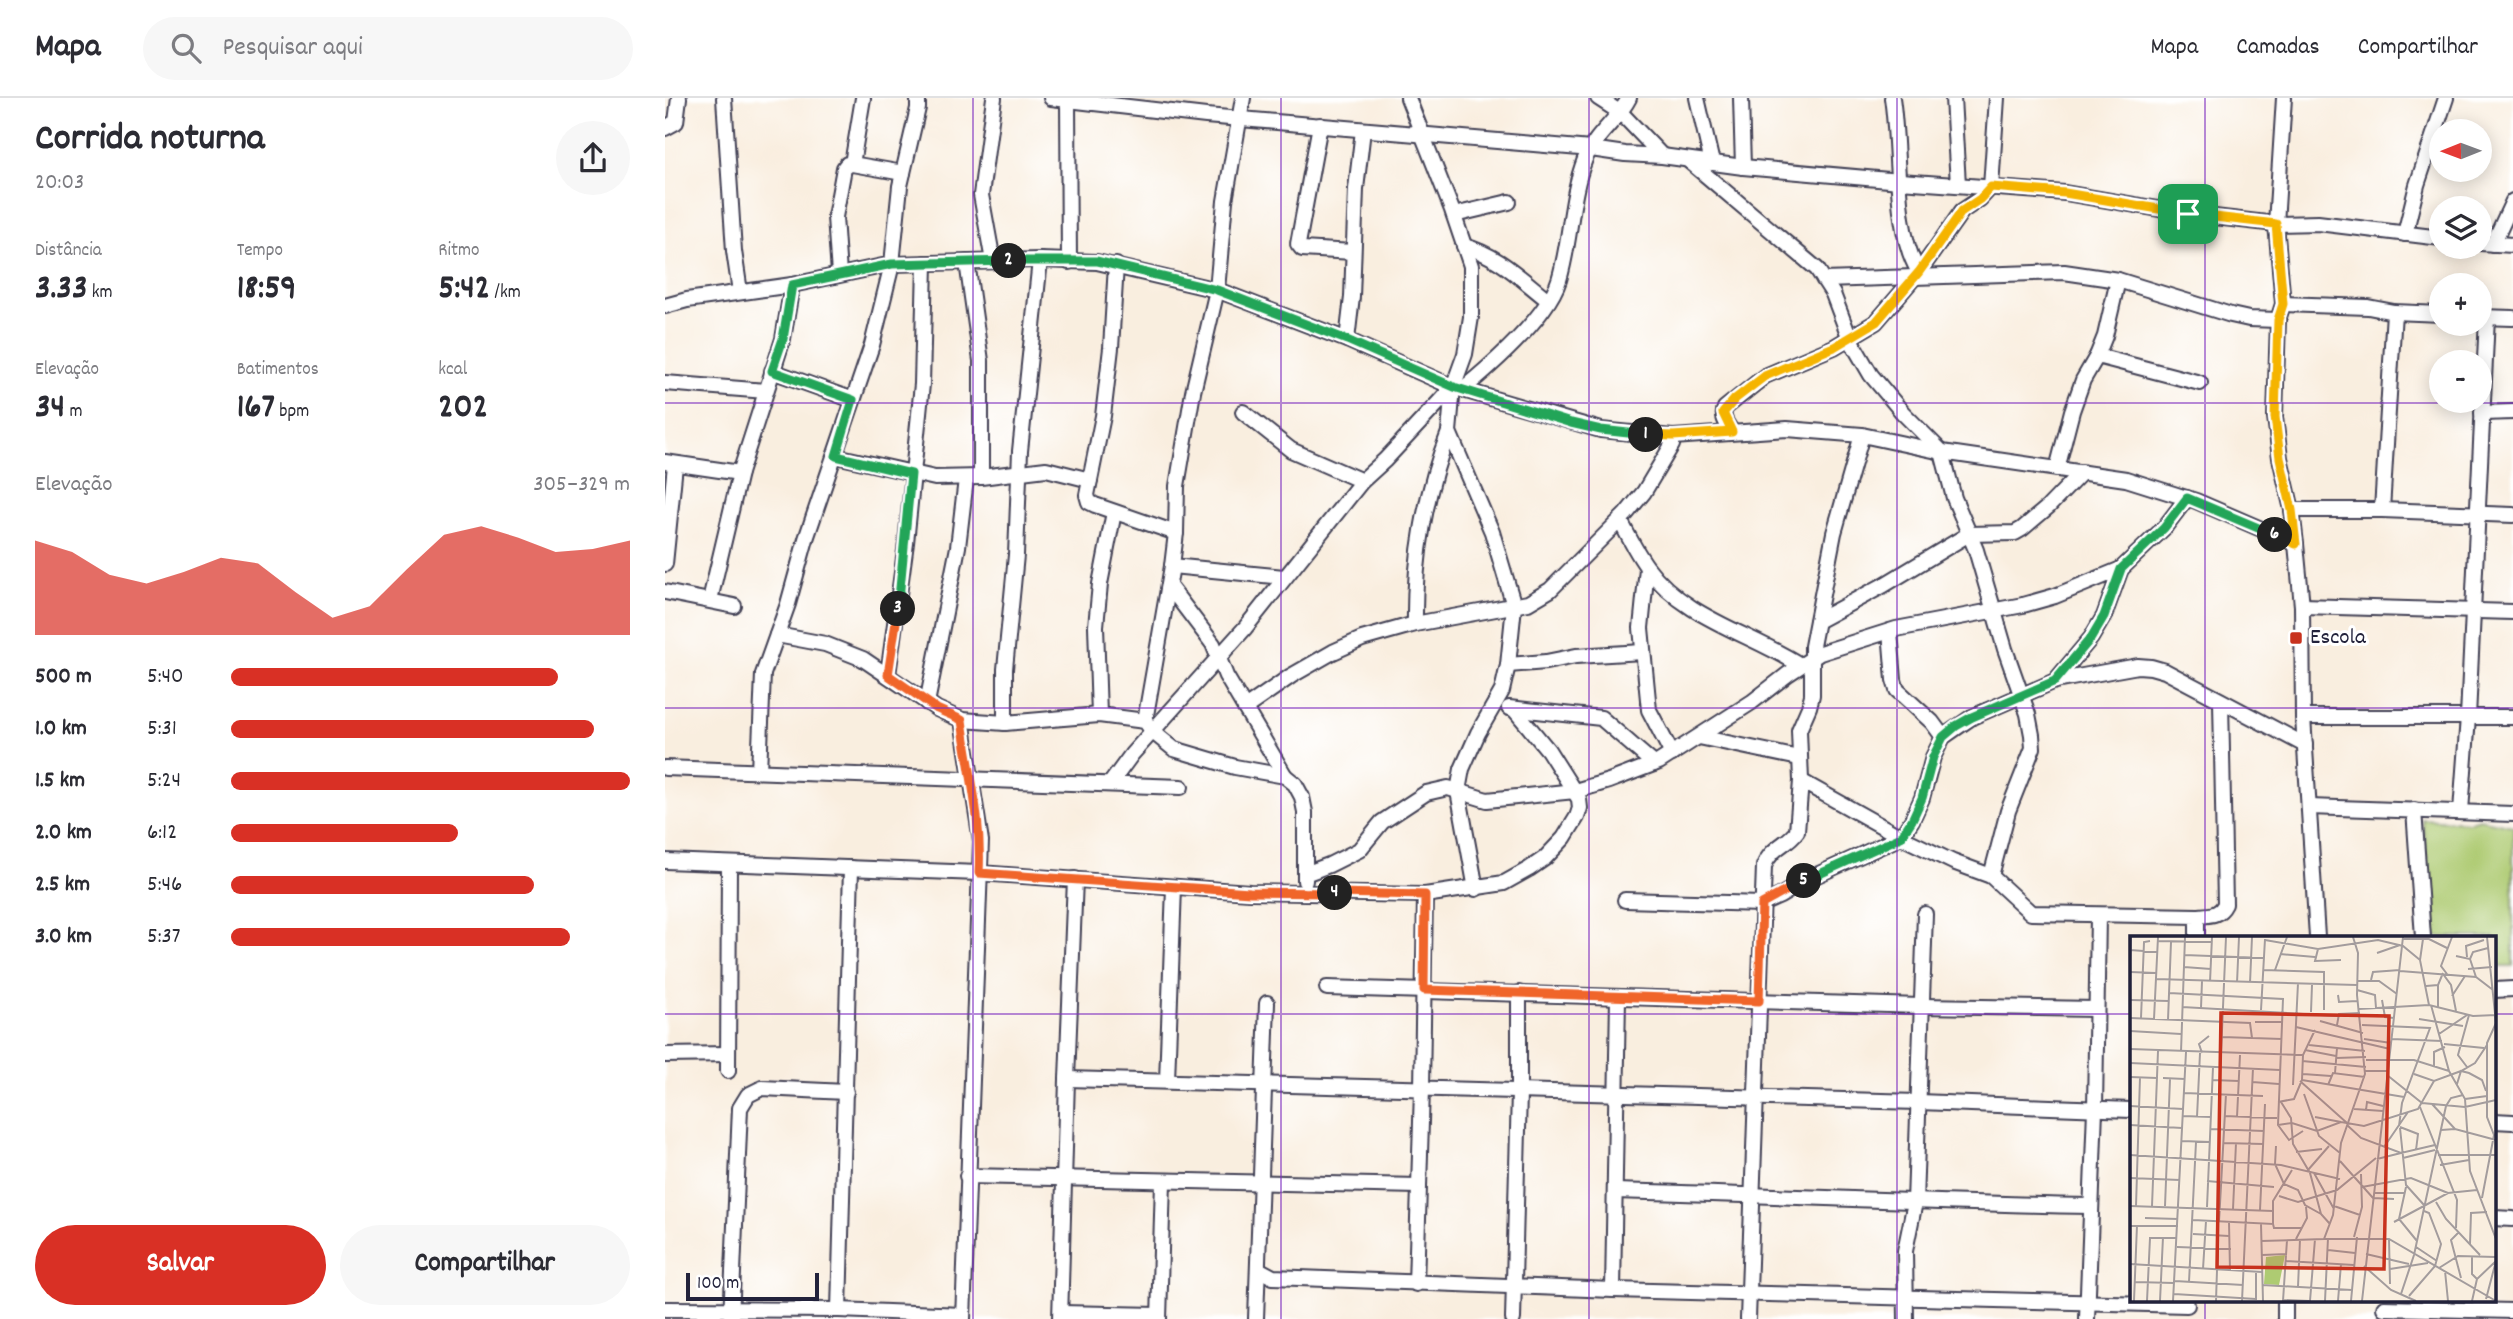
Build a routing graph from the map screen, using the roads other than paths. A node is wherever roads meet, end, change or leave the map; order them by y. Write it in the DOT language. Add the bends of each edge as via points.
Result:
graph roads {
  1 [pos="678,98"];
  2 [pos="724,98"];
  3 [pos="863,98"];
  4 [pos="918,98"];
  5 [pos="994,98"];
  6 [pos="1051,98"];
  7 [pos="1243,98"];
  8 [pos="1408,98"];
  9 [pos="1598,98"];
  10 [pos="1629,98"];
  11 [pos="1696,98"];
  12 [pos="1741,98"];
  13 [pos="1892,98"];
  14 [pos="1953,98"];
  15 [pos="1997,98"];
  16 [pos="2284,98"];
  17 [pos="2446,98"];
  18 [pos="1068,100"];
  19 [pos="1101,101"];
  20 [pos="1621,113"];
  21 [pos="1241,118"];
  22 [pos="1320,125"];
  23 [pos="665,128"];
  24 [pos="1363,130"];
  25 [pos="1422,135"];
  26 [pos="1591,149"];
  27 [pos="1661,156"];
  28 [pos="1689,160"];
  29 [pos="1712,163"];
  30 [pos="852,164"];
  31 [pos="1743,167"];
  32 [pos="903,173"];
  33 [pos="1900,181"];
  34 [pos="1958,185"];
  35 [pos="1991,187"];
  36 [pos="2513,201"];
  37 [pos="1509,202"];
  38 [pos="1454,215"];
  39 [pos="2276,224"];
  40 [pos="2405,234"];
  41 [pos="2492,234"];
  42 [pos="2429,237"];
  43 [pos="2492,244"];
  44 [pos="2513,245"];
  45 [pos="1464,246"];
  46 [pos="1353,252"];
  47 [pos="1040,260"];
  48 [pos="993,261"];
  49 [pos="967,262"];
  50 [pos="1069,262"];
  51 [pos="925,263"];
  52 [pos="892,264"];
  53 [pos="1117,265"];
  54 [pos="839,274"];
  55 [pos="1917,274"];
  56 [pos="1824,280"];
  57 [pos="2118,280"];
  58 [pos="792,285"];
  59 [pos="1217,290"];
  60 [pos="740,292"];
  61 [pos="1548,300"];
  62 [pos="2283,304"];
  63 [pos="665,306"];
  64 [pos="2394,312"];
  65 [pos="2429,313"];
  66 [pos="2492,317"];
  67 [pos="2513,318"];
  68 [pos="2278,320"];
  69 [pos="1850,339"];
  70 [pos="1347,340"];
  71 [pos="2097,356"];
  72 [pos="772,371"];
  73 [pos="665,383"];
  74 [pos="2200,383"];
  75 [pos="1458,388"];
  76 [pos="766,391"];
  77 [pos="853,400"];
  78 [pos="1243,412"];
  79 [pos="2513,412"];
  80 [pos="2482,413"];
  81 [pos="2492,413"];
  82 [pos="1449,432"];
  83 [pos="1732,432"];
  84 [pos="1673,436"];
  85 [pos="1862,436"];
  86 [pos="1942,452"];
  87 [pos="836,456"];
  88 [pos="670,464"];
  89 [pos="2057,470"];
  90 [pos="1019,472"];
  91 [pos="2082,472"];
  92 [pos="740,474"];
  93 [pos="911,474"];
  94 [pos="981,477"];
  95 [pos="966,479"];
  96 [pos="1090,480"];
  97 [pos="1362,481"];
  98 [pos="2187,498"];
  99 [pos="2292,510"];
  100 [pos="2382,510"];
  101 [pos="1114,512"];
  102 [pos="2477,513"];
  103 [pos="2513,515"];
  104 [pos="1620,520"];
  105 [pos="1176,533"];
  106 [pos="1969,534"];
  107 [pos="2296,544"];
  108 [pos="665,564"];
  109 [pos="1172,566"];
  110 [pos="1647,568"];
  111 [pos="2121,569"];
  112 [pos="1284,577"];
  113 [pos="1169,586"];
  114 [pos="665,592"];
  115 [pos="710,600"];
  116 [pos="734,606"];
  117 [pos="1514,606"];
  118 [pos="2302,606"];
  119 [pos="2473,610"];
  120 [pos="1994,612"];
  121 [pos="2513,612"];
  122 [pos="1817,621"];
  123 [pos="1415,624"];
  124 [pos="1890,631"];
  125 [pos="777,635"];
  126 [pos="1643,652"];
  127 [pos="1218,659"];
  128 [pos="1806,662"];
  129 [pos="1509,665"];
  130 [pos="888,675"];
  131 [pos="2055,681"];
  132 [pos="2021,695"];
  133 [pos="2221,701"];
  134 [pos="927,703"];
  135 [pos="1495,706"];
  136 [pos="1245,708"];
  137 [pos="1514,709"];
  138 [pos="1098,715"];
  139 [pos="2303,717"];
  140 [pos="2468,717"];
  141 [pos="2513,717"];
  142 [pos="962,720"];
  143 [pos="1005,723"];
  144 [pos="1149,727"];
  145 [pos="1699,737"];
  146 [pos="1943,737"];
  147 [pos="2305,745"];
  148 [pos="1672,754"];
  149 [pos="1799,758"];
  150 [pos="1654,764"];
  151 [pos="665,768"];
  152 [pos="759,771"];
  153 [pos="1285,776"];
  154 [pos="969,779"];
  155 [pos="1801,781"];
  156 [pos="1110,784"];
  157 [pos="1181,787"];
  158 [pos="1458,791"];
  159 [pos="1574,792"];
  160 [pos="2309,807"];
  161 [pos="2414,810"];
  162 [pos="2461,811"];
  163 [pos="2513,814"];
  164 [pos="1901,837"];
  165 [pos="665,861"];
  166 [pos="729,864"];
  167 [pos="851,868"];
  168 [pos="979,873"];
  169 [pos="1304,874"];
  170 [pos="1991,876"];
  171 [pos="1075,879"];
  172 [pos="1174,887"];
  173 [pos="1476,889"];
  174 [pos="1306,893"];
  175 [pos="1425,895"];
  176 [pos="1625,900"];
  177 [pos="1762,904"];
  178 [pos="1925,914"];
  179 [pos="2098,915"];
  180 [pos="2197,916"];
  181 [pos="2197,936"];
  182 [pos="2317,936"];
  183 [pos="2423,936"];
  184 [pos="1327,988"];
  185 [pos="2513,989"];
  186 [pos="1424,990"];
  187 [pos="2495,990"];
  188 [pos="1519,993"];
  189 [pos="1618,997"];
  190 [pos="1759,1001"];
  191 [pos="1267,1003"];
  192 [pos="1921,1006"];
  193 [pos="2096,1009"];
  194 [pos="728,1054"];
  195 [pos="665,1055"];
  196 [pos="728,1071"];
  197 [pos="1067,1079"];
  198 [pos="1167,1081"];
  199 [pos="1264,1084"];
  200 [pos="1422,1089"];
  201 [pos="846,1092"];
  202 [pos="1519,1092"];
  203 [pos="1616,1095"];
  204 [pos="1756,1099"];
  205 [pos="1919,1102"];
  206 [pos="2095,1109"];
  207 [pos="2130,1110"];
  208 [pos="2495,1121"];
  209 [pos="2513,1122"];
  210 [pos="967,1176"];
  211 [pos="1064,1179"];
  212 [pos="1163,1181"];
  213 [pos="1261,1182"];
  214 [pos="1419,1186"];
  215 [pos="1615,1191"];
  216 [pos="1752,1194"];
  217 [pos="1915,1202"];
  218 [pos="2091,1206"];
  219 [pos="2495,1218"];
  220 [pos="2513,1219"];
  221 [pos="1258,1269"];
  222 [pos="1273,1277"];
  223 [pos="1416,1283"];
  224 [pos="1257,1286"];
  225 [pos="1513,1286"];
  226 [pos="1613,1290"];
  227 [pos="1750,1292"];
  228 [pos="1907,1298"];
  229 [pos="2088,1303"];
  230 [pos="2187,1308"];
  231 [pos="665,1309"];
  232 [pos="2383,1309"];
  233 [pos="839,1310"];
  234 [pos="2513,1311"];
  235 [pos="731,1315"];
  236 [pos="1061,1316"];
  237 [pos="963,1317"];
  238 [pos="1159,1317"];
  239 [pos="1256,1319"];
  240 [pos="1513,1319"];
  241 [pos="1748,1319"];
  242 [pos="1906,1319"];
  243 [pos="2087,1319"];
  1 -- 23 [label="street" via="676,122"];
  2 -- 60 [label="street"];
  3 -- 30 [label="street"];
  4 -- 32 [label="street"];
  5 -- 48 [label="street" via="981,195"];
  6 -- 18 [label="street"];
  7 -- 21 [label="street"];
  8 -- 25 [label="street"];
  9 -- 20 [label="street"];
  10 -- 20 [label="street"];
  11 -- 29 [label="street"];
  12 -- 31 [label="street"];
  13 -- 33 [label="street"];
  14 -- 34 [label="street"];
  15 -- 35 [label="street"];
  16 -- 39 [label="street"];
  17 -- 40 [label="street"];
  18 -- 19 [label="street"];
  18 -- 50 [label="street"];
  19 -- 21 [label="street"];
  20 -- 26 [label="street"];
  20 -- 27 [label="street"];
  21 -- 22 [label="street"];
  21 -- 59 [label="street" via="1225,201"];
  22 -- 24 [label="street"];
  22 -- 46 [label="street" via="1298,244 1302,249"];
  24 -- 25 [label="street"];
  24 -- 46 [label="street"];
  25 -- 26 [label="street"];
  25 -- 38 [label="street"];
  26 -- 27 [label="street"];
  26 -- 61 [label="street" via="1558,283"];
  27 -- 28 [label="street"];
  28 -- 29 [label="street"];
  28 -- 56 [label="street" via="1808,261"];
  29 -- 31 [label="street"];
  30 -- 32 [label="street"];
  30 -- 54 [label="street" via="844,168 835,217"];
  31 -- 33 [label="street"];
  32 -- 52 [label="street"];
  33 -- 34 [label="street"];
  33 -- 55 [label="street" via="1907,249"];
  34 -- 35 [label="street"];
  35 -- 39 [label="street" via="2065,193"];
  35 -- 55 [label="street" via="1955,219"];
  36 -- 41 [label="street"];
  37 -- 38 [label="street"];
  38 -- 45 [label="street"];
  39 -- 40 [label="street" via="2318,223"];
  39 -- 62 [label="street"];
  40 -- 42 [label="street"];
  43 -- 44 [label="street"];
  45 -- 61 [label="street" via="1497,258"];
  45 -- 75 [label="street" via="1471,266 1471,317"];
  46 -- 70 [label="street"];
  47 -- 48 [label="street"];
  47 -- 50 [label="street"];
  47 -- 90 [label="street"];
  48 -- 49 [label="street"];
  49 -- 51 [label="street"];
  49 -- 94 [label="street" via="981,361"];
  50 -- 53 [label="street"];
  51 -- 52 [label="street"];
  51 -- 93 [label="street" via="922,384"];
  52 -- 54 [label="street"];
  52 -- 77 [label="street"];
  53 -- 59 [label="street"];
  53 -- 96 [label="street" via="1103,415"];
  54 -- 58 [label="street"];
  55 -- 56 [label="street"];
  55 -- 57 [label="street" via="2064,272"];
  55 -- 69 [label="street" via="1876,322"];
  56 -- 69 [label="street"];
  57 -- 68 [label="street" via="2231,315"];
  57 -- 71 [label="street"];
  58 -- 60 [label="street"];
  58 -- 72 [label="street"];
  59 -- 70 [label="street"];
  59 -- 105 [label="street" via="1177,486"];
  60 -- 63 [label="street"];
  61 -- 75 [label="street" via="1520,337"];
  62 -- 64 [label="street"];
  62 -- 68 [label="street"];
  64 -- 65 [label="street"];
  64 -- 100 [label="street"];
  66 -- 67 [label="street"];
  68 -- 99 [label="street" via="2275,417"];
  69 -- 83 [label="street" via="1765,376 1735,399 1723,413"];
  69 -- 86 [label="street" via="1871,375"];
  70 -- 75 [label="street"];
  71 -- 74 [label="street"];
  71 -- 89 [label="street" via="2072,411"];
  72 -- 76 [label="street"];
  72 -- 77 [label="street"];
  73 -- 76 [label="street"];
  75 -- 82 [label="street"];
  75 -- 84 [label="street" via="1601,430"];
  75 -- 97 [label="street"];
  76 -- 92 [label="street"];
  77 -- 87 [label="street"];
  78 -- 97 [label="street" via="1291,450"];
  79 -- 81 [label="street"];
  80 -- 102 [label="street"];
  82 -- 117 [label="street" via="1492,532"];
  82 -- 123 [label="street" via="1424,519"];
  83 -- 84 [label="street"];
  83 -- 85 [label="street" via="1787,429"];
  84 -- 104 [label="street" via="1661,466"];
  85 -- 86 [label="street"];
  85 -- 122 [label="street" via="1834,533"];
  86 -- 89 [label="street"];
  86 -- 106 [label="street"];
  87 -- 93 [label="street"];
  87 -- 125 [label="street"];
  88 -- 92 [label="street"];
  88 -- 108 [label="street"];
  89 -- 91 [label="street"];
  90 -- 94 [label="street"];
  90 -- 96 [label="street" via="1046,469"];
  90 -- 143 [label="street"];
  91 -- 98 [label="street" via="2126,479"];
  91 -- 106 [label="street" via="2048,508 2015,533"];
  92 -- 115 [label="street"];
  93 -- 95 [label="street"];
  93 -- 130 [label="street"];
  94 -- 95 [label="street"];
  95 -- 134 [label="street" via="958,547"];
  96 -- 101 [label="street" via="1089,502"];
  97 -- 112 [label="street"];
  98 -- 107 [label="street"];
  98 -- 111 [label="street" via="2164,528"];
  99 -- 100 [label="street"];
  99 -- 107 [label="street"];
  100 -- 102 [label="street"];
  101 -- 105 [label="street"];
  101 -- 138 [label="street" via="1096,626"];
  102 -- 103 [label="street"];
  102 -- 119 [label="street"];
  104 -- 110 [label="street"];
  104 -- 117 [label="street" via="1550,590"];
  105 -- 109 [label="street"];
  106 -- 120 [label="street"];
  106 -- 122 [label="street"];
  107 -- 118 [label="street"];
  109 -- 112 [label="street"];
  109 -- 113 [label="street"];
  110 -- 126 [label="street"];
  110 -- 128 [label="street" via="1698,613"];
  111 -- 120 [label="street" via="2055,596"];
  111 -- 131 [label="street" via="2104,616"];
  112 -- 127 [label="street"];
  113 -- 127 [label="street" via="1213,644"];
  113 -- 144 [label="street"];
  114 -- 115 [label="street"];
  115 -- 116 [label="street"];
  117 -- 123 [label="street"];
  117 -- 129 [label="street"];
  118 -- 119 [label="street"];
  118 -- 139 [label="street"];
  119 -- 121 [label="street"];
  119 -- 140 [label="street"];
  120 -- 124 [label="street"];
  120 -- 132 [label="street"];
  122 -- 128 [label="street"];
  123 -- 136 [label="street" via="1333,652"];
  124 -- 128 [label="street" via="1820,653"];
  124 -- 146 [label="street" via="1898,690"];
  125 -- 130 [label="street" via="825,644"];
  125 -- 152 [label="street" via="761,687"];
  126 -- 129 [label="street"];
  126 -- 148 [label="street" via="1649,710"];
  127 -- 136 [label="street"];
  127 -- 144 [label="street"];
  128 -- 145 [label="street"];
  128 -- 149 [label="street" via="1812,695 1799,730"];
  129 -- 135 [label="street"];
  130 -- 134 [label="street"];
  131 -- 132 [label="street"];
  131 -- 133 [label="street" via="2151,667"];
  132 -- 146 [label="street" via="1972,717"];
  132 -- 170 [label="street" via="2033,748 2008,811"];
  133 -- 147 [label="street"];
  133 -- 180 [label="street" via="2225,904 2216,914"];
  134 -- 142 [label="street"];
  135 -- 137 [label="street"];
  135 -- 158 [label="street" via="1462,769"];
  136 -- 153 [label="street"];
  137 -- 150 [label="street" via="1601,718"];
  137 -- 159 [label="street" via="1548,750"];
  138 -- 143 [label="street"];
  138 -- 144 [label="street"];
  139 -- 140 [label="street"];
  139 -- 147 [label="street"];
  140 -- 141 [label="street"];
  140 -- 162 [label="street"];
  142 -- 143 [label="street"];
  142 -- 154 [label="street"];
  144 -- 153 [label="street" via="1174,749"];
  144 -- 156 [label="street"];
  145 -- 148 [label="street"];
  145 -- 149 [label="street"];
  146 -- 164 [label="street" via="1922,798"];
  147 -- 160 [label="street"];
  148 -- 150 [label="street"];
  149 -- 155 [label="street"];
  150 -- 159 [label="street"];
  151 -- 152 [label="street"];
  152 -- 154 [label="street"];
  153 -- 169 [label="street" via="1295,784 1305,812"];
  154 -- 156 [label="street"];
  154 -- 168 [label="street" via="979,820"];
  155 -- 164 [label="street"];
  155 -- 177 [label="street" via="1797,831 1768,855"];
  156 -- 157 [label="street"];
  158 -- 159 [label="street" via="1487,800"];
  158 -- 169 [label="street" via="1448,788 1426,793 1382,822 1359,850"];
  158 -- 173 [label="street"];
  159 -- 173 [label="street" via="1579,799 1577,817 1545,858 1504,883"];
  160 -- 161 [label="street"];
  160 -- 182 [label="street"];
  161 -- 162 [label="street"];
  161 -- 183 [label="street"];
  162 -- 163 [label="street"];
  164 -- 170 [label="street"];
  164 -- 177 [label="street"];
  165 -- 166 [label="street"];
  166 -- 167 [label="street"];
  166 -- 194 [label="street"];
  167 -- 168 [label="street"];
  167 -- 201 [label="street"];
  168 -- 171 [label="street"];
  168 -- 210 [label="street"];
  169 -- 174 [label="street"];
  170 -- 179 [label="street" via="2031,913"];
  171 -- 172 [label="street"];
  171 -- 197 [label="street"];
  172 -- 174 [label="street"];
  172 -- 198 [label="street"];
  173 -- 175 [label="street"];
  174 -- 175 [label="street"];
  175 -- 186 [label="street"];
  176 -- 177 [label="street"];
  177 -- 190 [label="street"];
  178 -- 192 [label="street"];
  179 -- 180 [label="street"];
  179 -- 193 [label="street"];
  180 -- 181 [label="street"];
  184 -- 186 [label="street"];
  185 -- 187 [label="street"];
  186 -- 188 [label="street"];
  186 -- 200 [label="street"];
  188 -- 189 [label="street"];
  188 -- 202 [label="street"];
  189 -- 190 [label="street"];
  189 -- 203 [label="street"];
  190 -- 192 [label="street"];
  190 -- 204 [label="street"];
  191 -- 199 [label="street"];
  192 -- 193 [label="street"];
  192 -- 205 [label="street"];
  193 -- 206 [label="street"];
  194 -- 195 [label="street"];
  194 -- 196 [label="street"];
  197 -- 198 [label="street"];
  197 -- 211 [label="street"];
  198 -- 199 [label="street"];
  199 -- 200 [label="street"];
  199 -- 213 [label="street"];
  200 -- 202 [label="street"];
  200 -- 214 [label="street"];
  201 -- 233 [label="street"];
  201 -- 235 [label="street" via="762,1088 748,1095 740,1108"];
  202 -- 203 [label="street"];
  202 -- 225 [label="street"];
  203 -- 204 [label="street"];
  203 -- 215 [label="street"];
  204 -- 205 [label="street"];
  204 -- 216 [label="street"];
  205 -- 206 [label="street"];
  205 -- 217 [label="street"];
  206 -- 207 [label="street"];
  206 -- 218 [label="street"];
  208 -- 209 [label="street"];
  210 -- 211 [label="street"];
  210 -- 237 [label="street"];
  211 -- 212 [label="street"];
  211 -- 236 [label="street"];
  212 -- 213 [label="street"];
  212 -- 238 [label="street"];
  213 -- 214 [label="street"];
  213 -- 221 [label="street"];
  214 -- 223 [label="street"];
  215 -- 216 [label="street"];
  215 -- 226 [label="street"];
  216 -- 217 [label="street"];
  216 -- 227 [label="street"];
  217 -- 218 [label="street"];
  217 -- 228 [label="street" via="1905,1251"];
  218 -- 229 [label="street"];
  219 -- 220 [label="street"];
  221 -- 222 [label="street"];
  221 -- 224 [label="street"];
  222 -- 223 [label="street"];
  222 -- 224 [label="street"];
  223 -- 225 [label="street"];
  224 -- 239 [label="street"];
  225 -- 226 [label="street"];
  225 -- 240 [label="street"];
  226 -- 227 [label="street"];
  227 -- 228 [label="street"];
  227 -- 241 [label="street"];
  228 -- 229 [label="street"];
  228 -- 242 [label="street"];
  229 -- 230 [label="street"];
  229 -- 243 [label="street"];
  231 -- 235 [label="street"];
  232 -- 234 [label="street"];
  233 -- 235 [label="street"];
  233 -- 237 [label="street"];
  236 -- 238 [label="street"];
}
